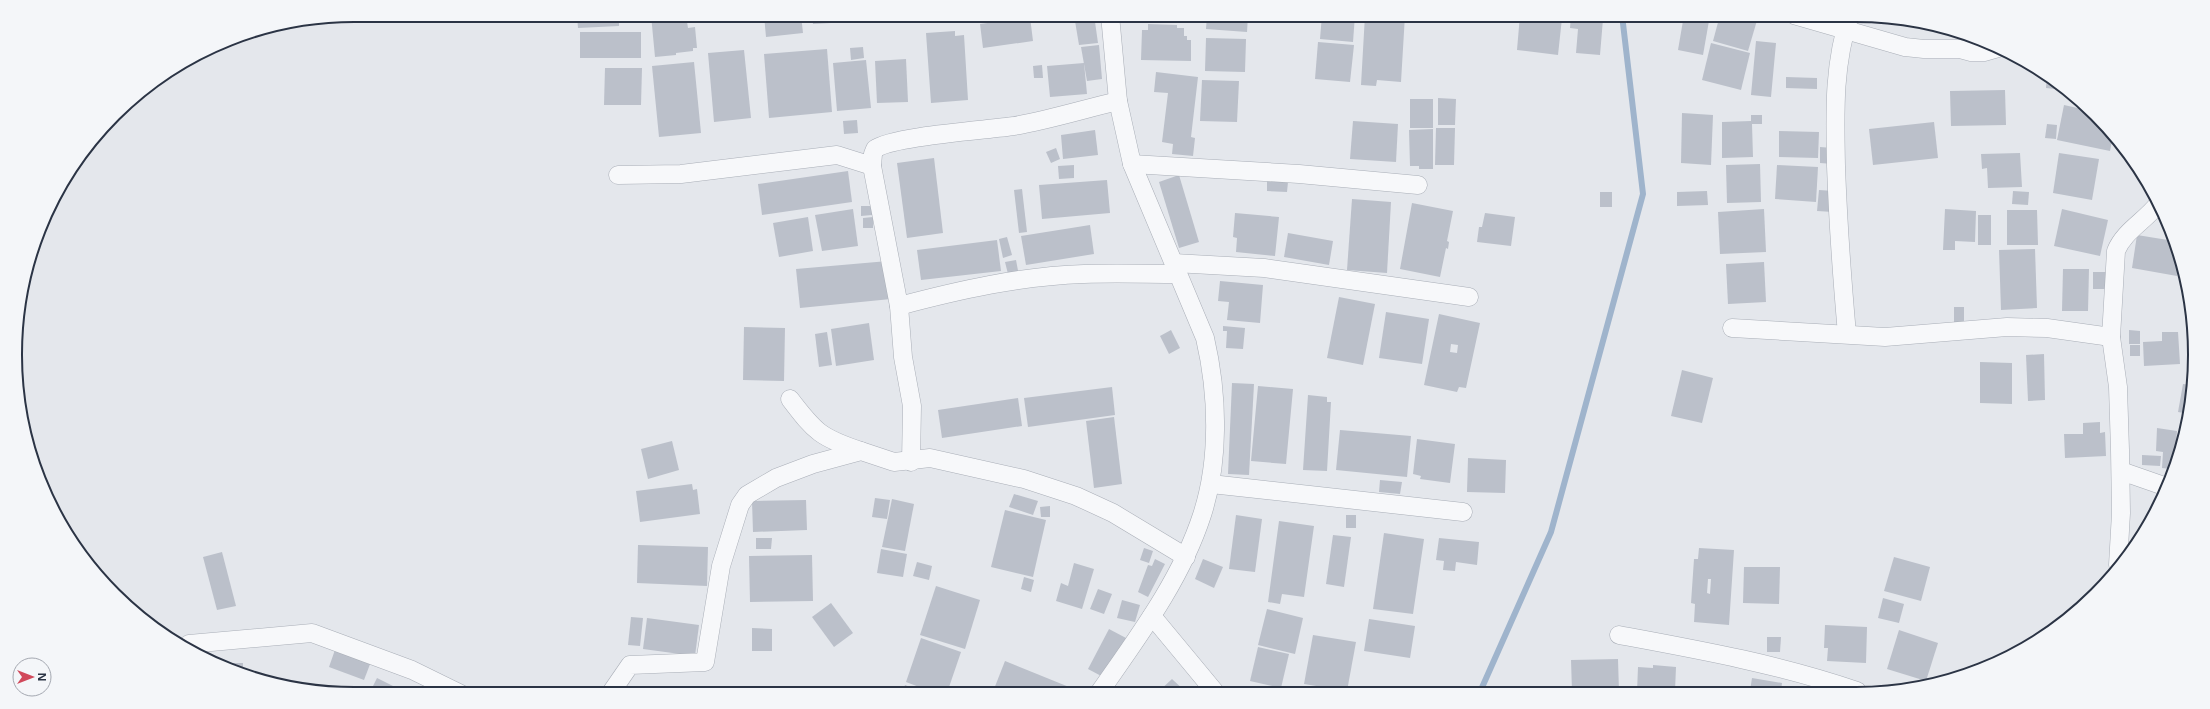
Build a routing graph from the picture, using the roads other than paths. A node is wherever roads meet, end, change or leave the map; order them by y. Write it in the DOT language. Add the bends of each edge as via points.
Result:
graph roads {
  1 [pos="1111,22"];
  2 [pos="1847,22"];
  3 [pos="1990,50"];
  4 [pos="1118,101"];
  5 [pos="1132,164"];
  6 [pos="872,166"];
  7 [pos="618,175"];
  8 [pos="1418,185"];
  9 [pos="2155,208"];
  10 [pos="1176,268"];
  11 [pos="1469,297"];
  12 [pos="899,306"];
  13 [pos="1732,328"];
  14 [pos="1847,334"];
  15 [pos="2111,336"];
  16 [pos="790,399"];
  17 [pos="862,451"];
  18 [pos="911,462"];
  19 [pos="2120,471"];
  20 [pos="1211,484"];
  21 [pos="2162,485"];
  22 [pos="1463,512"];
  23 [pos="1186,557"];
  24 [pos="2118,558"];
  25 [pos="1152,616"];
  26 [pos="1619,635"];
  27 [pos="191,644"];
  28 [pos="1816,685"];
  29 [pos="447,687"];
  30 [pos="615,687"];
  31 [pos="1103,687"];
  32 [pos="1211,687"];
  33 [pos="1830,687"];
  1 -- 4 [label="street"];
  2 -- 3 [label="street" via="1905,47 1960,49 1971,52"];
  2 -- 14 [label="street" via="1834,97 1839,238"];
  4 -- 5 [label="street"];
  4 -- 6 [label="street" via="1015,126 889,143 875,149"];
  5 -- 8 [label="street" via="1299,174"];
  5 -- 10 [label="street"];
  6 -- 7 [label="street" via="837,155 681,174"];
  6 -- 12 [label="street"];
  9 -- 15 [label="street" via="2120,240 2116,251"];
  10 -- 11 [label="street" via="1264,268"];
  10 -- 12 [label="street" via="1012,282 958,290"];
  10 -- 20 [label="street" via="1205,338 1211,363 1215,406"];
  12 -- 18 [label="street" via="903,357 912,406"];
  13 -- 14 [label="street"];
  14 -- 15 [label="street" via="1885,336 2007,327 2047,328"];
  15 -- 19 [label="street" via="2118,387"];
  16 -- 17 [label="street" via="811,427 832,442"];
  17 -- 18 [label="street" via="894,462"];
  17 -- 30 [label="street" via="813,464 776,478 747,495 740,506 721,566 705,662 630,665"];
  18 -- 23 [label="street" via="930,458 1024,479 1076,496 1113,513"];
  19 -- 21 [label="street"];
  19 -- 24 [label="street"];
  20 -- 22 [label="street"];
  20 -- 23 [label="street"];
  23 -- 25 [label="street"];
  25 -- 31 [label="street"];
  25 -- 32 [label="street"];
  26 -- 28 [label="street" via="1749,660"];
  27 -- 29 [label="street" via="312,633 412,670"];
  28 -- 33 [label="street"];
}
